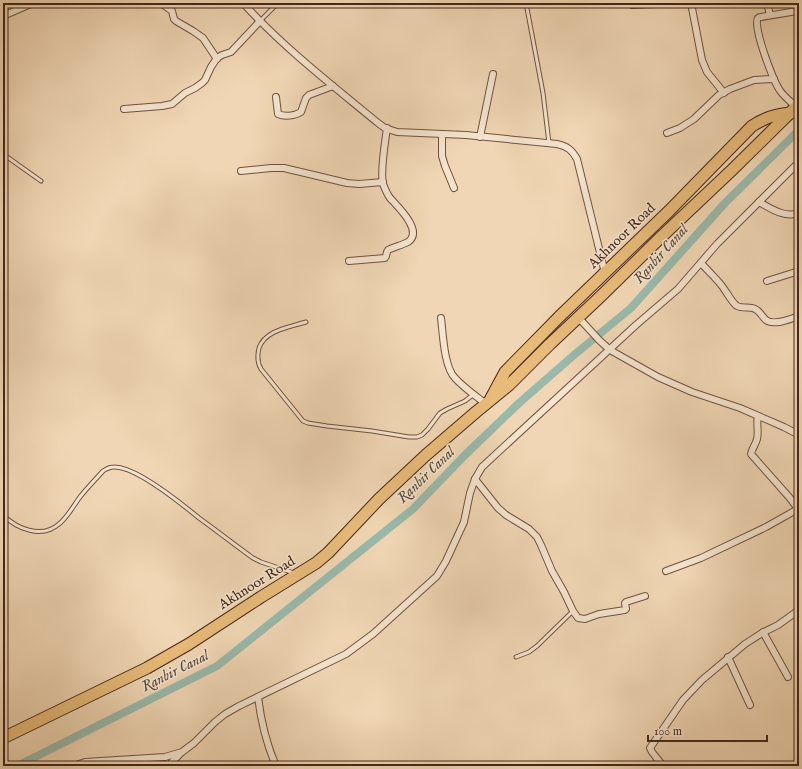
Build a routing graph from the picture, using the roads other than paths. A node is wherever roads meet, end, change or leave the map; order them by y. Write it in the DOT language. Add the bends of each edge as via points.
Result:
graph roads {
  1 [pos="33,3"];
  2 [pos="161,3"];
  3 [pos="243,3"];
  4 [pos="278,3"];
  5 [pos="526,3"];
  6 [pos="685,3"];
  7 [pos="691,3"];
  8 [pos="767,3"];
  9 [pos="632,5"];
  10 [pos="796,11"];
  11 [pos="770,15"];
  12 [pos="3,16"];
  13 [pos="260,21"];
  14 [pos="217,59"];
  15 [pos="493,74"];
  16 [pos="774,79"];
  17 [pos="332,86"];
  18 [pos="724,92"];
  19 [pos="276,97"];
  20 [pos="795,108"];
  21 [pos="124,109"];
  22 [pos="387,128"];
  23 [pos="667,133"];
  24 [pos="442,134"];
  25 [pos="480,137"];
  26 [pos="549,143"];
  27 [pos="3,154"];
  28 [pos="799,162"];
  29 [pos="241,171"];
  30 [pos="41,181"];
  31 [pos="383,182"];
  32 [pos="454,188"];
  33 [pos="759,202"];
  34 [pos="799,213"];
  35 [pos="348,261"];
  36 [pos="701,263"];
  37 [pos="799,271"];
  38 [pos="605,273"];
  39 [pos="767,281"];
  40 [pos="799,316"];
  41 [pos="578,317"];
  42 [pos="441,318"];
  43 [pos="306,322"];
  44 [pos="610,350"];
  45 [pos="474,394"];
  46 [pos="488,403"];
  47 [pos="758,416"];
  48 [pos="799,435"];
  49 [pos="475,479"];
  50 [pos="799,509"];
  51 [pos="3,515"];
  52 [pos="666,571"];
  53 [pos="298,575"];
  54 [pos="645,596"];
  55 [pos="799,610"];
  56 [pos="573,611"];
  57 [pos="763,632"];
  58 [pos="516,657"];
  59 [pos="728,657"];
  60 [pos="788,677"];
  61 [pos="258,697"];
  62 [pos="750,705"];
  63 [pos="3,738"];
  64 [pos="182,752"];
  65 [pos="73,766"];
  66 [pos="168,766"];
  67 [pos="276,766"];
  68 [pos="663,766"];
  1 -- 12 [label="street"];
  2 -- 14 [label="street" via="172,11 174,19 203,38"];
  3 -- 13 [label="street"];
  4 -- 13 [label="lane"];
  5 -- 26 [label="lane" via="543,93"];
  6 -- 9 [label="street"];
  7 -- 18 [label="street" via="702,60 707,72"];
  8 -- 11 [label="street"];
  10 -- 11 [label="street"];
  11 -- 16 [label="street" via="758,18 758,28"];
  13 -- 14 [label="street" via="231,52"];
  13 -- 17 [label="street"];
  14 -- 21 [label="street" via="202,83 172,104"];
  15 -- 25 [label="street"];
  16 -- 18 [label="street" via="754,80"];
  16 -- 20 [label="street"];
  17 -- 19 [label="street" via="309,95 301,112 294,115 278,114"];
  17 -- 22 [label="street"];
  18 -- 23 [label="street" via="694,119"];
  20 -- 38 [label="highway, Akhnoor Road" via="765,118 752,126"];
  20 -- 41 [label="highway, Akhnoor Road"];
  22 -- 24 [label="street" via="397,132"];
  22 -- 31 [label="street"];
  24 -- 25 [label="street"];
  24 -- 32 [label="street" via="442,156"];
  25 -- 26 [label="street"];
  26 -- 38 [label="street" via="567,147 577,159"];
  27 -- 30 [label="lane"];
  28 -- 33 [label="street"];
  29 -- 31 [label="street" via="284,168 347,183"];
  31 -- 35 [label="street" via="389,197 410,223 412,238 388,250 385,258"];
  33 -- 34 [label="street" via="787,215"];
  33 -- 36 [label="street"];
  36 -- 40 [label="street" via="737,306 757,309 769,322"];
  36 -- 44 [label="street" via="678,289"];
  37 -- 39 [label="street"];
  38 -- 46 [label="highway, Akhnoor Road" via="505,372"];
  41 -- 44 [label="street"];
  41 -- 46 [label="highway, Akhnoor Road"];
  42 -- 45 [label="street" via="450,372"];
  43 -- 45 [label="lane" via="269,335 260,345 257,358 261,369 308,423 417,437 428,429 440,413"];
  44 -- 47 [label="street" via="658,377"];
  44 -- 49 [label="street" via="482,467"];
  45 -- 46 [label="street"];
  46 -- 53 [label="highway, Akhnoor Road" via="387,490 328,553"];
  47 -- 48 [label="street"];
  47 -- 50 [label="street" via="758,438 751,454"];
  49 -- 56 [label="street" via="498,508 529,529 536,537"];
  49 -- 61 [label="street" via="464,522 437,576 373,634 346,654"];
  50 -- 52 [label="street" via="701,558"];
  51 -- 53 [label="lane" via="17,526 34,532 51,529 60,524 102,471 114,466 137,474 165,492 253,558"];
  53 -- 63 [label="highway, Akhnoor Road" via="147,668"];
  54 -- 56 [label="street" via="626,602 625,610 599,614 584,620 578,618"];
  55 -- 57 [label="street"];
  56 -- 58 [label="lane" via="537,646"];
  57 -- 59 [label="street"];
  57 -- 60 [label="street"];
  59 -- 62 [label="street"];
  59 -- 68 [label="street" via="683,700 651,746 650,750"];
  61 -- 64 [label="street" via="225,714"];
  61 -- 67 [label="street" via="263,728"];
  64 -- 65 [label="street" via="165,757 85,762"];
  64 -- 66 [label="street"];
}
